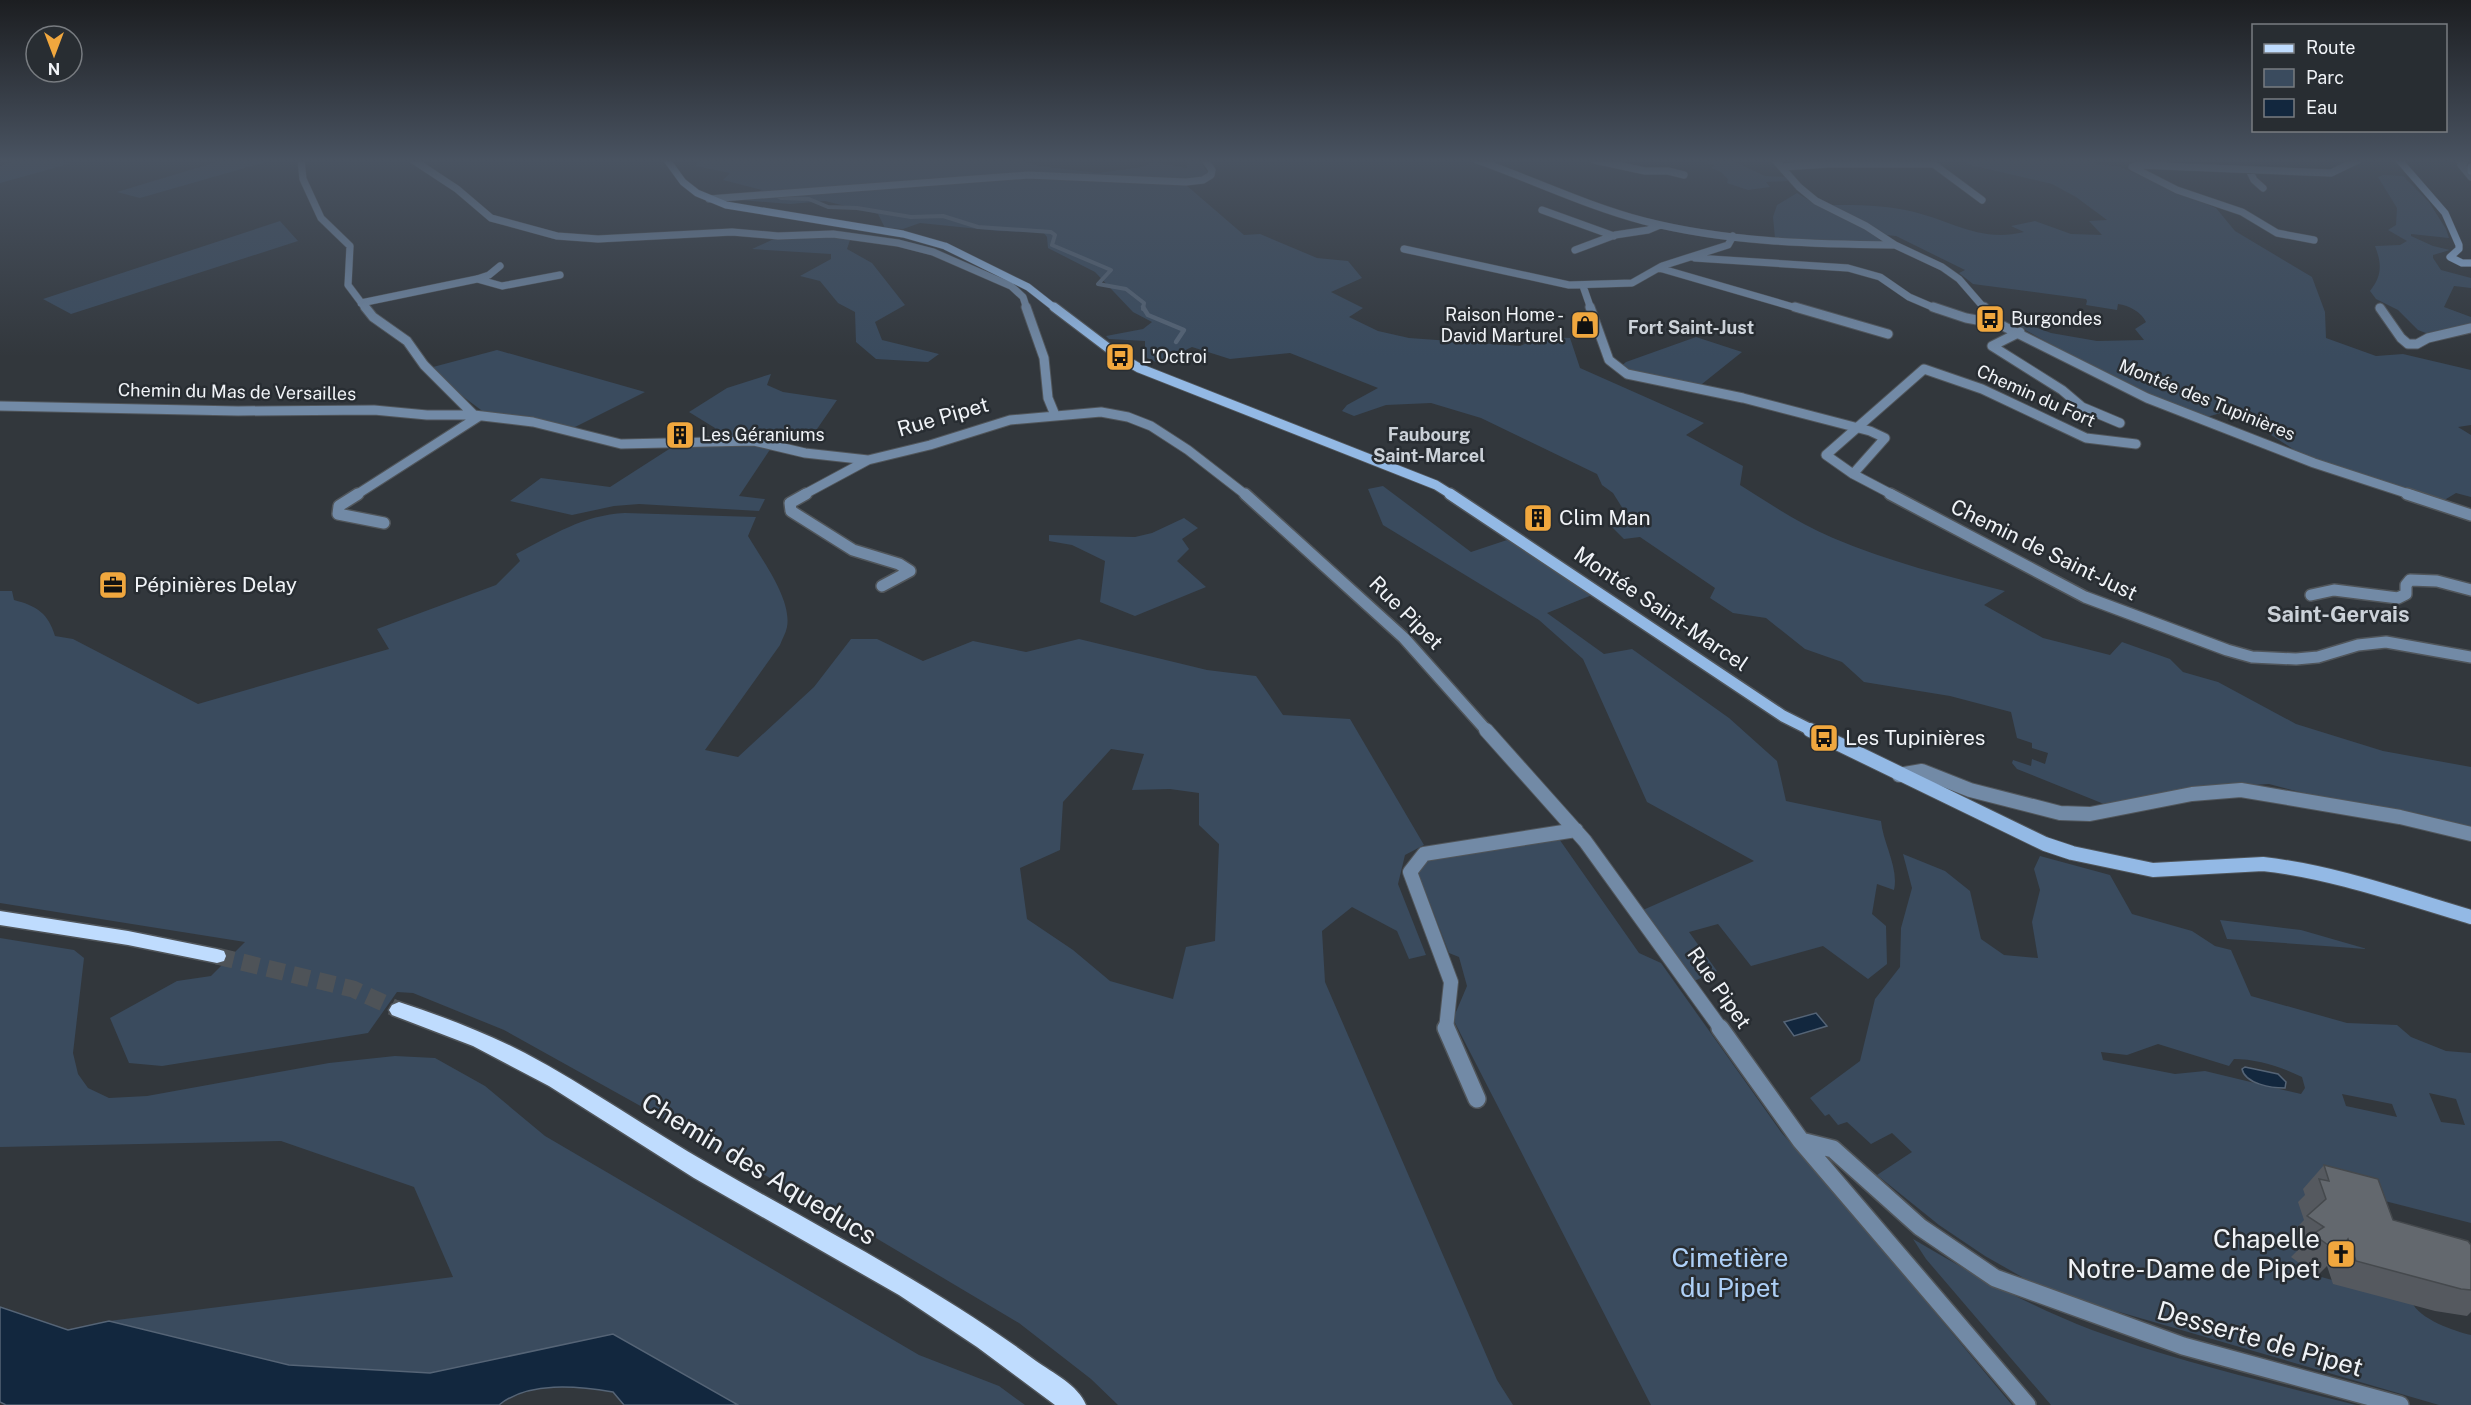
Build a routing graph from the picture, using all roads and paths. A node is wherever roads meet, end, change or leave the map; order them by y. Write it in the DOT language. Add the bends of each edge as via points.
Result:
graph roads {
  1 [pos="329,226"];
  2 [pos="516,226"];
  3 [pos="849,226"];
  4 [pos="1585,226"];
  5 [pos="1659,226"];
  6 [pos="1664,226"];
  7 [pos="1865,226"];
  8 [pos="2265,226"];
  9 [pos="2450,226"];
  10 [pos="1614,236"];
  11 [pos="1733,236"];
  12 [pos="2314,240"];
  13 [pos="1895,245"];
  14 [pos="1404,249"];
  15 [pos="1575,250"];
  16 [pos="1693,257"];
  17 [pos="2471,263"];
  18 [pos="500,266"];
  19 [pos="1659,268"];
  20 [pos="560,275"];
  21 [pos="477,279"];
  22 [pos="1016,284"];
  23 [pos="1582,286"];
  24 [pos="361,303"];
  25 [pos="2380,309"];
  26 [pos="1999,324"];
  27 [pos="2471,328"];
  28 [pos="2020,333"];
  29 [pos="1888,334"];
  30 [pos="1924,369"];
  31 [pos="0,406"];
  32 [pos="1056,415"];
  33 [pos="476,416"];
  34 [pos="2120,423"];
  35 [pos="1858,429"];
  36 [pos="2136,444"];
  37 [pos="868,460"];
  38 [pos="1853,474"];
  39 [pos="2471,515"];
  40 [pos="384,523"];
  41 [pos="882,586"];
  42 [pos="2471,590"];
  43 [pos="2311,595"];
  44 [pos="2471,657"];
  45 [pos="1899,775"];
  46 [pos="1576,830"];
  47 [pos="2471,834"];
  48 [pos="2471,917"];
  49 [pos="0,918"];
  50 [pos="218,956"];
  51 [pos="399,1010"];
  52 [pos="1477,1099"];
  53 [pos="1801,1141"];
  54 [pos="1074,1405"];
  55 [pos="2027,1405"];
  56 [pos="2400,1405"];
  1 -- 24 [label="street" via="350,246 348,285"];
  2 -- 22 [label="street" via="540,233 598,238 723,232 855,236 933,252"];
  3 -- 22 [label="main road, Montée Saint-Marcel" via="917,236 945,246"];
  4 -- 10 [label="street"];
  5 -- 10 [label="street" via="1638,234"];
  6 -- 11 [label="street"];
  7 -- 13 [label="street, Montée des Tupinières"];
  8 -- 12 [label="street" via="2277,233"];
  9 -- 17 [label="main road" via="2459,249 2450,257"];
  10 -- 15 [label="street"];
  11 -- 13 [label="street" via="1822,244"];
  11 -- 16 [label="street" via="1728,245"];
  13 -- 26 [label="street, Montée des Tupinières" via="1950,272"];
  14 -- 23 [label="street"];
  16 -- 19 [label="street"];
  16 -- 26 [label="street" via="1848,268 1880,277 1929,306"];
  18 -- 21 [label="street"];
  19 -- 23 [label="street" via="1632,283"];
  19 -- 29 [label="street"];
  20 -- 21 [label="street" via="502,286"];
  21 -- 24 [label="street"];
  22 -- 32 [label="street" via="1044,358 1048,398"];
  22 -- 45 [label="main road, Montée Saint-Marcel" via="1139,368 1444,490 1783,716"];
  23 -- 35 [label="street" via="1610,360 1627,374 1743,398"];
  24 -- 33 [label="street" via="373,317 407,341 424,365"];
  25 -- 27 [label="street" via="2408,344"];
  26 -- 28 [label="street, Montée des Tupinières"];
  28 -- 34 [label="street" via="1992,346 2082,407"];
  28 -- 39 [label="street, Montée des Tupinières" via="2146,398 2314,463"];
  30 -- 35 [label="street, Chemin de Saint-Just"];
  30 -- 36 [label="street, Chemin du Fort" via="1982,389 2086,438"];
  31 -- 33 [label="street, Chemin du Mas de Versailles" via="374,410"];
  32 -- 37 [label="street, Rue Pipet" via="1010,420"];
  32 -- 46 [label="street, Rue Pipet" via="1101,412 1140,421 1235,485 1410,644"];
  33 -- 37 [label="street, Rue Pipet" via="533,422 621,444 754,441 805,453"];
  33 -- 40 [label="street" via="339,506 338,514"];
  35 -- 38 [label="street, Chemin de Saint-Just" via="1826,455"];
  35 -- 38 [label="street" via="1884,438"];
  37 -- 41 [label="street" via="790,503 790,511 850,548 866,556 893,560 910,572"];
  38 -- 44 [label="street, Chemin de Saint-Just" via="2085,597 2227,650 2252,657 2296,659 2386,642"];
  42 -- 43 [label="street" via="2437,581 2410,580 2406,594 2398,598 2334,590"];
  45 -- 47 [label="street" via="1922,771 1970,790 2060,813 2090,814 2192,794 2241,790 2400,817"];
  45 -- 48 [label="main road, Montée Saint-Marcel" via="2072,854 2153,870 2281,866"];
  46 -- 52 [label="street" via="1424,854 1410,872 1451,982 1445,1026"];
  46 -- 53 [label="street, Rue Pipet"];
  49 -- 50 [label="main road"];
  51 -- 54 [label="main road, Chemin des Aqueducs" via="446,1026 526,1063 949,1314"];
  53 -- 55 [label="street, Rue Pipet"];
  53 -- 56 [label="street, Desserte de Pipet" via="1833,1149 1920,1227 1995,1278 2183,1346"];
}
